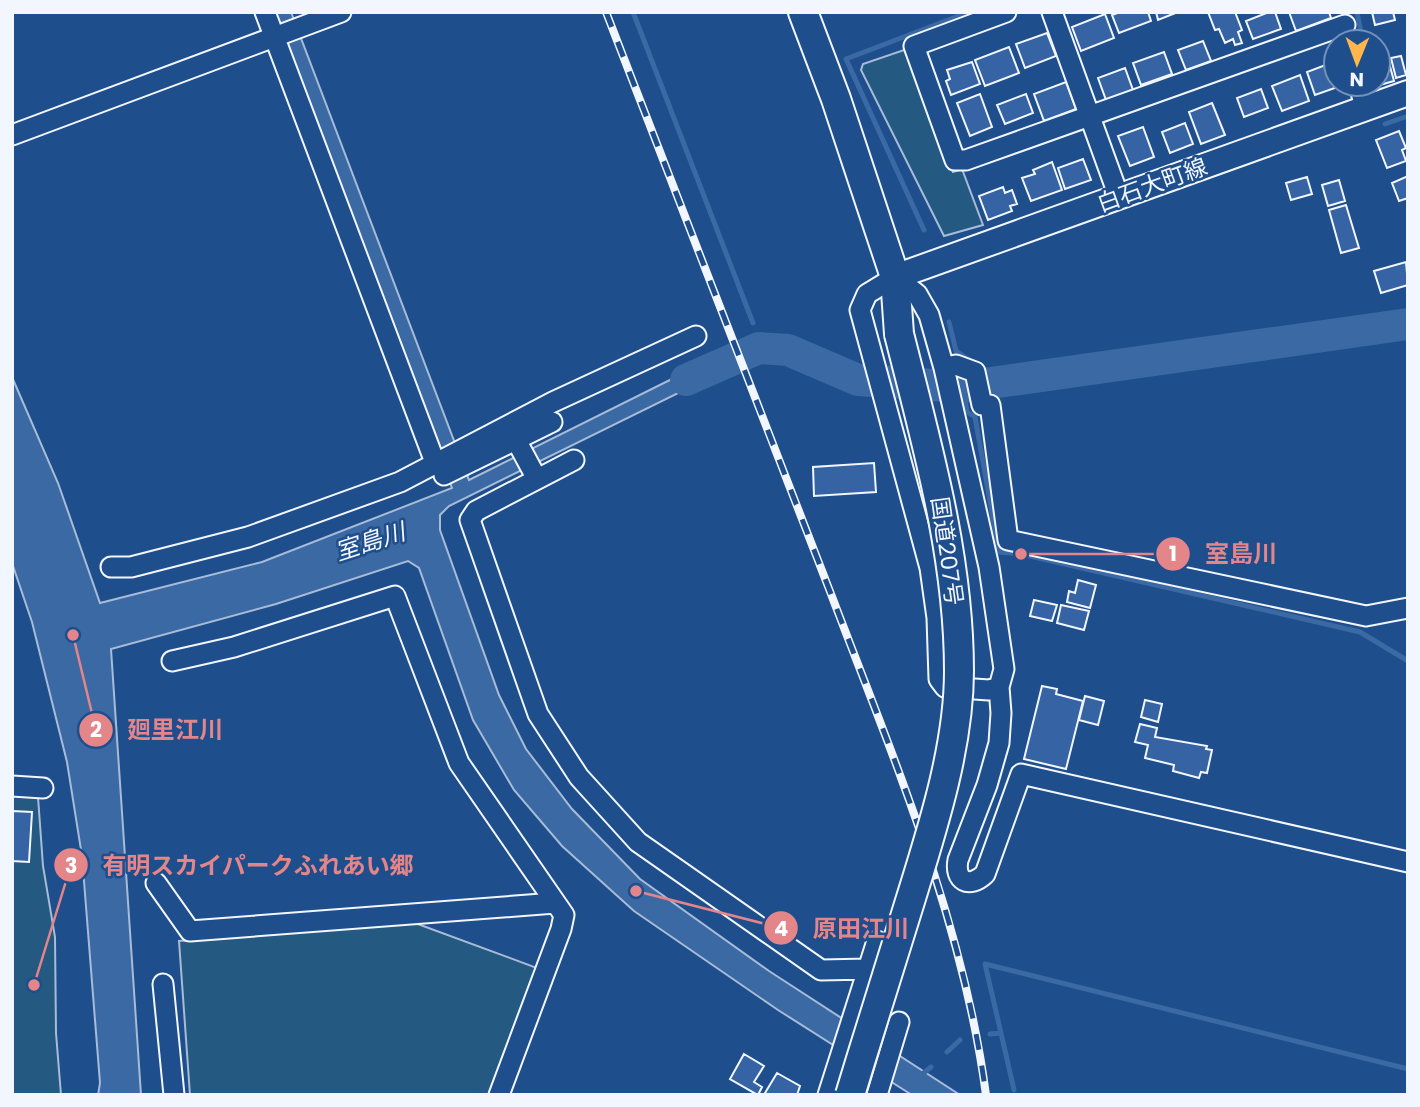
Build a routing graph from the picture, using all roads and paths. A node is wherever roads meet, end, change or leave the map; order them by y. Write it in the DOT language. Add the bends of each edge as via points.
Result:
graph roads {
  1 [pos="265,12"];
  2 [pos="341,12"];
  3 [pos="803,12"];
  4 [pos="1006,12"];
  5 [pos="1052,12"];
  6 [pos="1346,26"];
  7 [pos="274,37"];
  8 [pos="1362,98"];
  9 [pos="1406,99"];
  10 [pos="1365,108"];
  11 [pos="1090,116"];
  12 [pos="12,135"];
  13 [pos="1119,197"];
  14 [pos="895,277"];
  15 [pos="696,336"];
  16 [pos="944,368"];
  17 [pos="552,422"];
  18 [pos="516,440"];
  19 [pos="465,457"];
  20 [pos="573,460"];
  21 [pos="440,470"];
  22 [pos="537,479"];
  23 [pos="111,567"];
  24 [pos="1408,608"];
  25 [pos="172,661"];
  26 [pos="999,687"];
  27 [pos="12,786"];
  28 [pos="43,788"];
  29 [pos="1408,862"];
  30 [pos="156,883"];
  31 [pos="555,903"];
  32 [pos="877,941"];
  33 [pos="868,969"];
  34 [pos="163,984"];
  35 [pos="899,1022"];
  36 [pos="837,1089"];
  37 [pos="174,1095"];
  38 [pos="499,1095"];
  39 [pos="877,1095"];
  1 -- 7 [label="street"];
  2 -- 7 [label="street"];
  3 -- 14 [label="highway, 国道207号"];
  4 -- 11 [label="street" via="914,46 956,160"];
  5 -- 11 [label="street"];
  6 -- 11 [label="street"];
  7 -- 12 [label="street"];
  7 -- 21 [label="street"];
  8 -- 10 [label="street"];
  9 -- 10 [label="main road, 白石大町線"];
  10 -- 13 [label="main road, 白石大町線"];
  11 -- 13 [label="street"];
  13 -- 14 [label="main road, 白石大町線"];
  14 -- 16 [label="street" via="917,294 929,315"];
  14 -- 26 [label="street" via="867,293 860,310 930,568 939,679 945,687"];
  14 -- 36 [label="highway, 国道207号, bridge" via="899,334 937,486 953,575 959,672 951,747 929,839"];
  15 -- 19 [label="street" via="553,402"];
  16 -- 24 [label="street" via="956,365 975,372 982,405 990,405 1008,540 1366,616"];
  16 -- 26 [label="street" via="989,567 1004,669"];
  17 -- 18 [label="street"];
  18 -- 19 [label="street"];
  18 -- 22 [label="street"];
  19 -- 21 [label="street"];
  20 -- 22 [label="street"];
  21 -- 23 [label="street" via="248,537 131,567"];
  22 -- 33 [label="street" via="476,511 470,520 538,714 579,777 638,842 821,970"];
  25 -- 31 [label="street" via="234,647 395,596 459,763"];
  26 -- 29 [label="street" via="999,743 956,870 967,882 985,874 1021,774"];
  27 -- 28 [label="street"];
  30 -- 31 [label="street" via="190,931"];
  31 -- 38 [label="street" via="564,915 561,929"];
  32 -- 33 [label="street"];
  33 -- 36 [label="street"];
  34 -- 37 [label="street"];
  35 -- 39 [label="street"];
}
